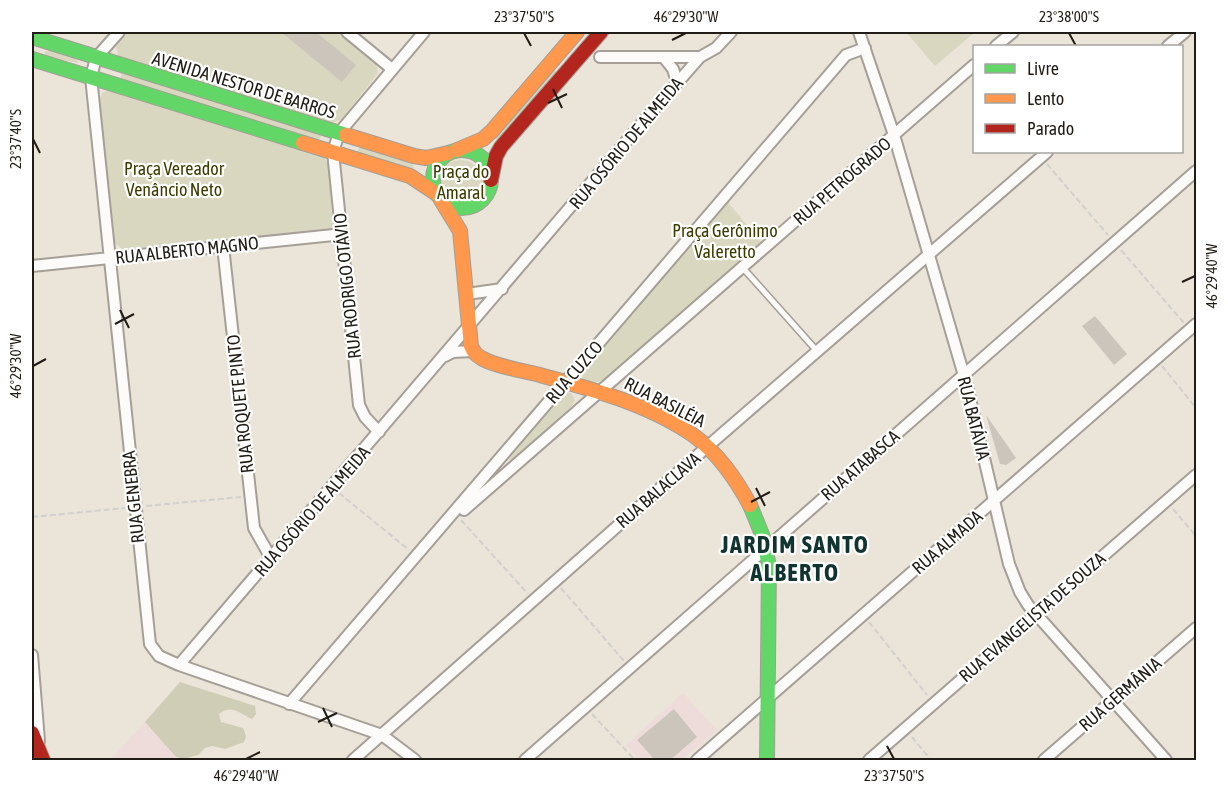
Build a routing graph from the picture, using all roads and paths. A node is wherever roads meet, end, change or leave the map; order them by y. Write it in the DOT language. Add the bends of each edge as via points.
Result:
graph roads {
  1 [pos="119,32"];
  2 [pos="347,32"];
  3 [pos="424,32"];
  4 [pos="578,32"];
  5 [pos="601,32"];
  6 [pos="731,32"];
  7 [pos="859,32"];
  8 [pos="1013,32"];
  9 [pos="1185,32"];
  10 [pos="32,37"];
  11 [pos="997,45"];
  12 [pos="1169,45"];
  13 [pos="865,48"];
  14 [pos="556,57"];
  15 [pos="600,57"];
  16 [pos="700,57"];
  17 [pos="96,58"];
  18 [pos="32,59"];
  19 [pos="665,59"];
  20 [pos="973,67"];
  21 [pos="569,68"];
  22 [pos="392,69"];
  23 [pos="91,77"];
  24 [pos="677,82"];
  25 [pos="339,133"];
  26 [pos="894,135"];
  27 [pos="333,152"];
  28 [pos="452,152"];
  29 [pos="1046,153"];
  30 [pos="1197,171"];
  31 [pos="491,180"];
  32 [pos="439,197"];
  33 [pos="481,202"];
  34 [pos="460,231"];
  35 [pos="343,234"];
  36 [pos="224,246"];
  37 [pos="930,255"];
  38 [pos="109,258"];
  39 [pos="32,266"];
  40 [pos="743,268"];
  41 [pos="502,289"];
  42 [pos="467,294"];
  43 [pos="1197,324"];
  44 [pos="469,325"];
  45 [pos="473,351"];
  46 [pos="817,351"];
  47 [pos="444,356"];
  48 [pos="1156,360"];
  49 [pos="963,375"];
  50 [pos="564,382"];
  51 [pos="601,391"];
  52 [pos="1197,408"];
  53 [pos="379,432"];
  54 [pos="708,446"];
  55 [pos="1197,475"];
  56 [pos="332,487"];
  57 [pos="993,501"];
  58 [pos="1166,501"];
  59 [pos="457,516"];
  60 [pos="437,533"];
  61 [pos="1197,536"];
  62 [pos="767,546"];
  63 [pos="416,556"];
  64 [pos="271,558"];
  65 [pos="555,581"];
  66 [pos="534,600"];
  67 [pos="1036,614"];
  68 [pos="863,615"];
  69 [pos="1197,628"];
  70 [pos="32,655"];
  71 [pos="179,666"];
  72 [pos="630,668"];
  73 [pos="768,698"];
  74 [pos="1112,701"];
  75 [pos="934,703"];
  76 [pos="289,704"];
  77 [pos="586,707"];
  78 [pos="904,729"];
  79 [pos="32,733"];
  80 [pos="382,735"];
  81 [pos="42,757"];
  82 [pos="353,760"];
  83 [pos="416,760"];
  84 [pos="525,760"];
  85 [pos="634,760"];
  86 [pos="696,760"];
  87 [pos="766,760"];
  88 [pos="869,760"];
  89 [pos="931,760"];
  90 [pos="1044,760"];
  91 [pos="1166,760"];
  1 -- 17 [label="street"];
  2 -- 22 [label="street"];
  3 -- 22 [label="street"];
  4 -- 14 [label="street"];
  5 -- 21 [label="street"];
  6 -- 16 [label="street, RUA OSÓRIO DE ALMEIDA" via="716,48"];
  7 -- 13 [label="street, RUA BATÁVIA"];
  8 -- 11 [label="street"];
  9 -- 12 [label="street"];
  10 -- 17 [label="street, AVENIDA NESTOR DE BARROS"];
  13 -- 26 [label="street, RUA BATÁVIA"];
  13 -- 50 [label="street, RUA CUZCO" via="846,55"];
  14 -- 21 [label="street"];
  14 -- 28 [label="street" via="492,131"];
  15 -- 19 [label="street"];
  16 -- 19 [label="street"];
  16 -- 24 [label="street, RUA OSÓRIO DE ALMEIDA"];
  17 -- 23 [label="street, RUA GENEBRA"];
  17 -- 25 [label="street, AVENIDA NESTOR DE BARROS"];
  18 -- 23 [label="street, AVENIDA NESTOR DE BARROS"];
  19 -- 24 [label="street"];
  20 -- 26 [label="street, RUA PETROGRADO"];
  21 -- 31 [label="street" via="501,147"];
  22 -- 25 [label="street"];
  23 -- 27 [label="street, AVENIDA NESTOR DE BARROS"];
  23 -- 38 [label="street, RUA GENEBRA"];
  24 -- 41 [label="street, RUA OSÓRIO DE ALMEIDA"];
  25 -- 27 [label="street, RUA RODRIGO OTÁVIO"];
  25 -- 28 [label="street, AVENIDA NESTOR DE BARROS" via="414,156 426,158"];
  26 -- 37 [label="street, RUA BATÁVIA"];
  26 -- 40 [label="street, RUA PETROGRADO"];
  27 -- 32 [label="street, AVENIDA NESTOR DE BARROS" via="415,177"];
  27 -- 35 [label="street, RUA RODRIGO OTÁVIO"];
  28 -- 31 [label="street" via="469,151 481,157"];
  28 -- 32 [label="street" via="439,161 434,171 433,183"];
  29 -- 37 [label="street, RUA BALACLAVA"];
  30 -- 49 [label="street, RUA ATABASCA"];
  31 -- 33 [label="street" via="488,194"];
  32 -- 33 [label="street" via="458,208"];
  32 -- 34 [label="street"];
  33 -- 34 [label="street"];
  34 -- 42 [label="street"];
  35 -- 36 [label="street, RUA ALBERTO MAGNO"];
  35 -- 53 [label="street, RUA RODRIGO OTÁVIO" via="359,405 364,417"];
  36 -- 38 [label="street, RUA ALBERTO MAGNO"];
  36 -- 64 [label="street, RUA ROQUETE PINTO" via="254,528"];
  37 -- 46 [label="street, RUA BALACLAVA"];
  37 -- 49 [label="street, RUA BATÁVIA"];
  38 -- 39 [label="street, RUA ALBERTO MAGNO"];
  38 -- 71 [label="street, RUA GENEBRA" via="148,638 159,656"];
  40 -- 46 [label="lane"];
  40 -- 51 [label="street, RUA PETROGRADO"];
  41 -- 42 [label="street"];
  41 -- 44 [label="street, RUA OSÓRIO DE ALMEIDA"];
  42 -- 44 [label="street"];
  43 -- 48 [label="street, RUA ALMADA"];
  44 -- 45 [label="street"];
  44 -- 47 [label="street, RUA OSÓRIO DE ALMEIDA"];
  45 -- 47 [label="street"];
  45 -- 50 [label="street, RUA BASILÉIA" via="484,359"];
  46 -- 54 [label="street, RUA BALACLAVA"];
  47 -- 53 [label="street, RUA OSÓRIO DE ALMEIDA"];
  48 -- 52 [label="path"];
  48 -- 57 [label="street, RUA ALMADA"];
  49 -- 57 [label="street, RUA BATÁVIA"];
  49 -- 62 [label="street, RUA ATABASCA"];
  50 -- 51 [label="street, RUA BASILÉIA"];
  50 -- 60 [label="street, RUA CUZCO"];
  51 -- 54 [label="street, RUA BASILÉIA" via="679,425"];
  51 -- 59 [label="street, RUA PETROGRADO"];
  53 -- 56 [label="street, RUA OSÓRIO DE ALMEIDA"];
  54 -- 62 [label="street, RUA BASILÉIA" via="746,495"];
  54 -- 65 [label="street, RUA BALACLAVA"];
  55 -- 58 [label="street, RUA EVANGELISTA DE SOUZA"];
  56 -- 63 [label="path"];
  56 -- 64 [label="street, RUA OSÓRIO DE ALMEIDA"];
  57 -- 67 [label="street, RUA BATÁVIA" via="1016,585"];
  57 -- 68 [label="street, RUA ALMADA"];
  58 -- 61 [label="path"];
  58 -- 67 [label="street, RUA EVANGELISTA DE SOUZA"];
  59 -- 60 [label="street, RUA PETROGRADO"];
  59 -- 66 [label="path"];
  60 -- 63 [label="street, RUA CUZCO"];
  62 -- 72 [label="street, RUA ATABASCA"];
  62 -- 73 [label="street, RUA BASILÉIA"];
  63 -- 76 [label="street, RUA CUZCO"];
  64 -- 71 [label="street, RUA OSÓRIO DE ALMEIDA"];
  65 -- 66 [label="street, RUA BALACLAVA"];
  65 -- 72 [label="path"];
  66 -- 80 [label="street, RUA BALACLAVA"];
  67 -- 74 [label="street, RUA BATÁVIA"];
  67 -- 75 [label="street, RUA EVANGELISTA DE SOUZA"];
  68 -- 73 [label="street, RUA ALMADA"];
  68 -- 75 [label="path"];
  69 -- 74 [label="street, RUA GERMÂNIA"];
  70 -- 81 [label="street"];
  71 -- 76 [label="street, RUA GENEBRA"];
  72 -- 77 [label="street, RUA ATABASCA"];
  73 -- 86 [label="street, RUA ALMADA"];
  73 -- 87 [label="street, RUA BASILÉIA"];
  74 -- 90 [label="street, RUA GERMÂNIA"];
  74 -- 91 [label="street, RUA BATÁVIA"];
  75 -- 78 [label="street, RUA EVANGELISTA DE SOUZA"];
  76 -- 80 [label="street, RUA GENEBRA"];
  77 -- 84 [label="street, RUA ATABASCA"];
  77 -- 85 [label="path"];
  78 -- 88 [label="street, RUA EVANGELISTA DE SOUZA"];
  78 -- 89 [label="path"];
  79 -- 81 [label="street"];
  80 -- 82 [label="street, RUA BALACLAVA"];
  80 -- 83 [label="street, RUA GENEBRA"];
}
